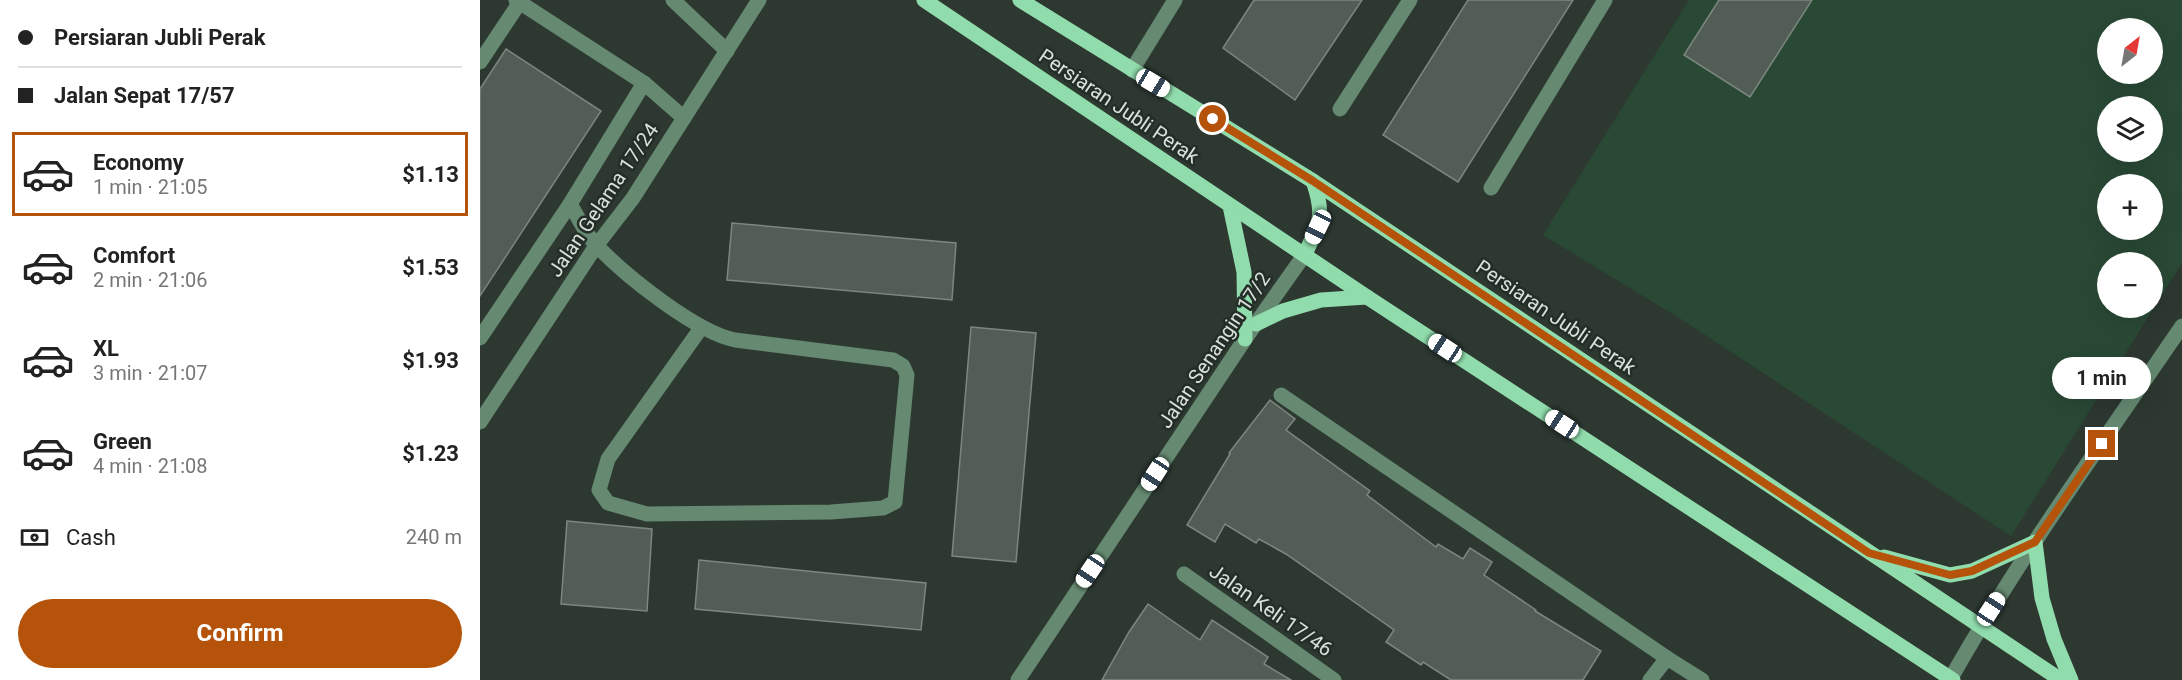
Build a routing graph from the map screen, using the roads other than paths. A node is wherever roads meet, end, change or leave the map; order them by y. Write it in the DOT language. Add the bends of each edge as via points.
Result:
graph roads {
  1 [pos="673,0"];
  2 [pos="759,0"];
  3 [pos="924,0"];
  4 [pos="1020,0"];
  5 [pos="1175,0"];
  6 [pos="1410,0"];
  7 [pos="1605,0"];
  8 [pos="518,1"];
  9 [pos="727,51"];
  10 [pos="480,62"];
  11 [pos="1132,70"];
  12 [pos="644,83"];
  13 [pos="1340,109"];
  14 [pos="684,118"];
  15 [pos="1313,181"];
  16 [pos="1491,188"];
  17 [pos="570,204"];
  18 [pos="1230,206"];
  19 [pos="596,246"];
  20 [pos="1305,254"];
  21 [pos="1367,297"];
  22 [pos="1256,324"];
  23 [pos="2182,326"];
  24 [pos="701,328"];
  25 [pos="480,338"];
  26 [pos="1245,339"];
  27 [pos="1281,395"];
  28 [pos="480,422"];
  29 [pos="2035,542"];
  30 [pos="1869,553"];
  31 [pos="1184,574"];
  32 [pos="1980,626"];
  33 [pos="1667,658"];
  34 [pos="1952,679"];
  35 [pos="1018,680"];
  36 [pos="1334,680"];
  37 [pos="1650,680"];
  38 [pos="1702,680"];
  39 [pos="2061,680"];
  40 [pos="2071,680"];
  1 -- 9 [label="street"];
  2 -- 9 [label="street, Jalan Gelama 17/24"];
  3 -- 18 [label="main road, Persiaran Jubli Perak"];
  4 -- 11 [label="main road, Persiaran Jubli Perak"];
  5 -- 11 [label="street"];
  6 -- 13 [label="street"];
  7 -- 16 [label="street"];
  8 -- 10 [label="street"];
  8 -- 12 [label="street"];
  9 -- 14 [label="street, Jalan Gelama 17/24"];
  11 -- 15 [label="main road, Persiaran Jubli Perak"];
  12 -- 14 [label="street"];
  12 -- 17 [label="street, Jalan Gelama 17/24"];
  14 -- 19 [label="street, Jalan Gelama 17/24" via="633,198"];
  15 -- 20 [label="main road" via="1321,202 1321,217"];
  15 -- 30 [label="main road, Persiaran Jubli Perak"];
  17 -- 19 [label="street"];
  17 -- 25 [label="street, Jalan Gelama 17/24"];
  18 -- 20 [label="main road, Persiaran Jubli Perak"];
  18 -- 26 [label="main road" via="1244,273"];
  19 -- 24 [label="street"];
  19 -- 28 [label="street, Jalan Gelama 17/24"];
  20 -- 21 [label="main road, Persiaran Jubli Perak"];
  20 -- 22 [label="street, Jalan Senangin 17/2"];
  21 -- 22 [label="main road" via="1321,300"];
  21 -- 34 [label="main road, Persiaran Jubli Perak"];
  22 -- 26 [label="street, Jalan Senangin 17/2"];
  23 -- 29 [label="street"];
  24 -- 24 [label="street" via="608,459 599,490 608,503 647,514 831,512 883,508 895,502 907,375 903,366 893,360 735,340"];
  26 -- 35 [label="street, Jalan Senangin 17/2"];
  27 -- 33 [label="street"];
  29 -- 30 [label="main road" via="1972,571 1950,575"];
  29 -- 32 [label="street"];
  29 -- 40 [label="main road" via="2042,598"];
  30 -- 32 [label="main road, Persiaran Jubli Perak"];
  31 -- 36 [label="street, Jalan Keli 17/46"];
  32 -- 34 [label="street"];
  32 -- 39 [label="main road, Persiaran Jubli Perak"];
  33 -- 37 [label="street"];
  33 -- 38 [label="street"];
}
